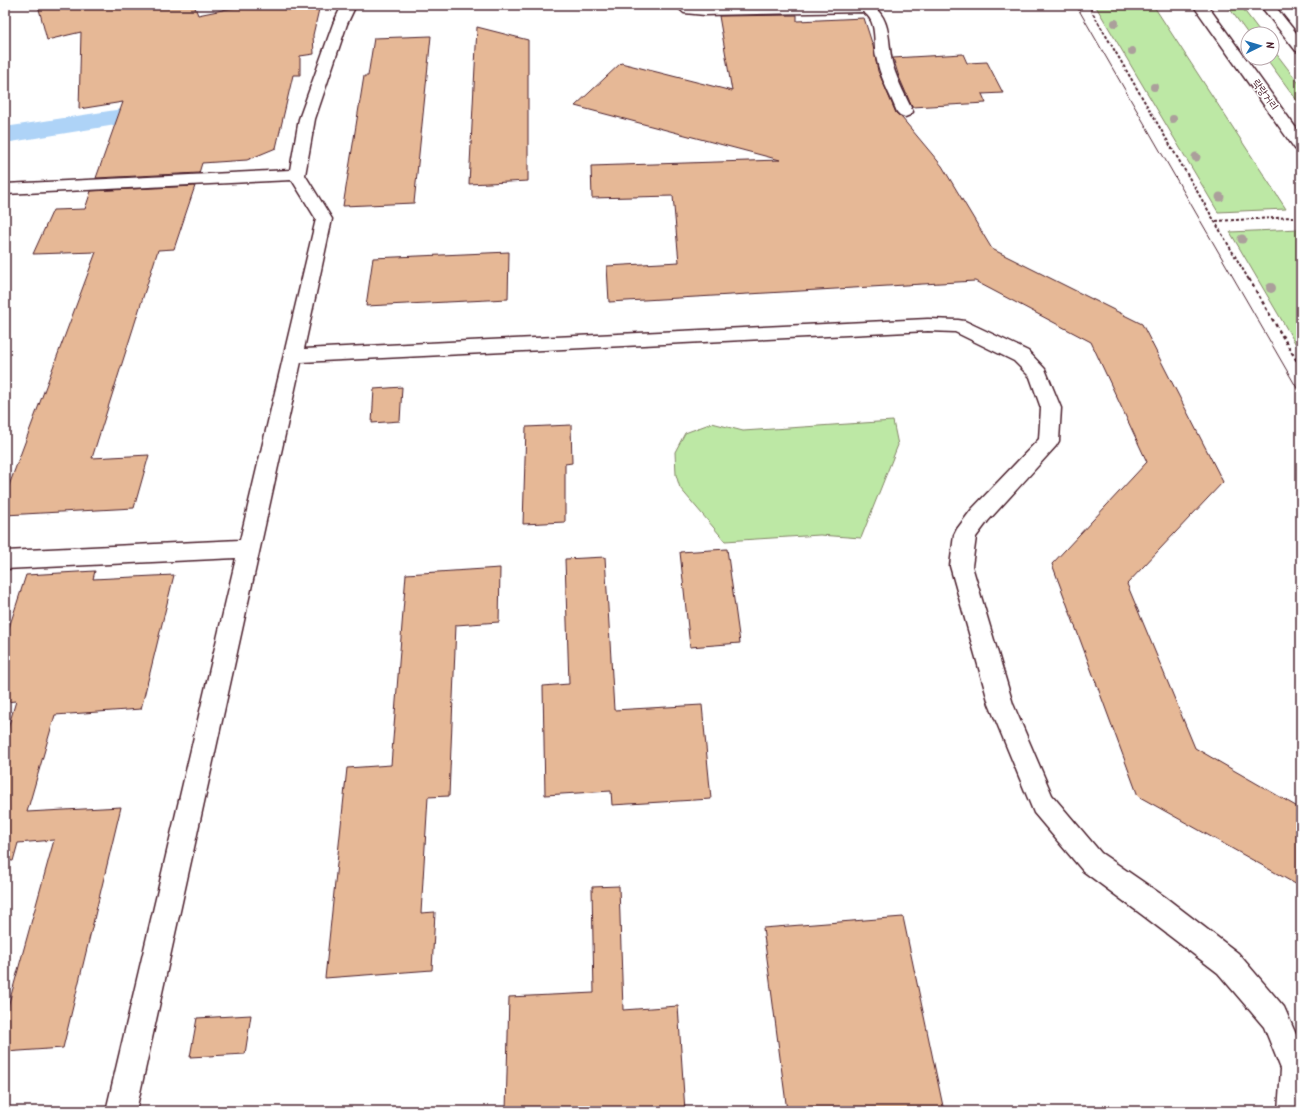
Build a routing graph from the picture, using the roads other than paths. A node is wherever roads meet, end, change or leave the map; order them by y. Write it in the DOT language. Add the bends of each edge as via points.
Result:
graph roads {
  1 [pos="349,5"];
  2 [pos="682,5"];
  3 [pos="1200,5"];
  4 [pos="1267,5"];
  5 [pos="1301,48"];
  6 [pos="905,112"];
  7 [pos="1301,146"];
  8 [pos="297,175"];
  9 [pos="5,189"];
  10 [pos="293,356"];
  11 [pos="249,548"];
  12 [pos="5,560"];
  13 [pos="121,1111"];
  14 [pos="1292,1111"];
  1 -- 8 [label="street" via="307,119"];
  2 -- 6 [label="street" via="690,10 705,12 866,8 874,13 882,34 883,56 887,70"];
  3 -- 7 [label="street, 락랑거리"];
  4 -- 5 [label="street"];
  8 -- 9 [label="street"];
  8 -- 10 [label="street" via="324,219"];
  10 -- 11 [label="street"];
  10 -- 14 [label="street" via="928,325 958,326 1021,356 1038,374 1051,408 1049,441 980,515 965,535 961,566 1001,704 1044,804 1092,862 1228,963 1274,1017 1296,1069"];
  11 -- 12 [label="street"];
  11 -- 13 [label="street"];
}
